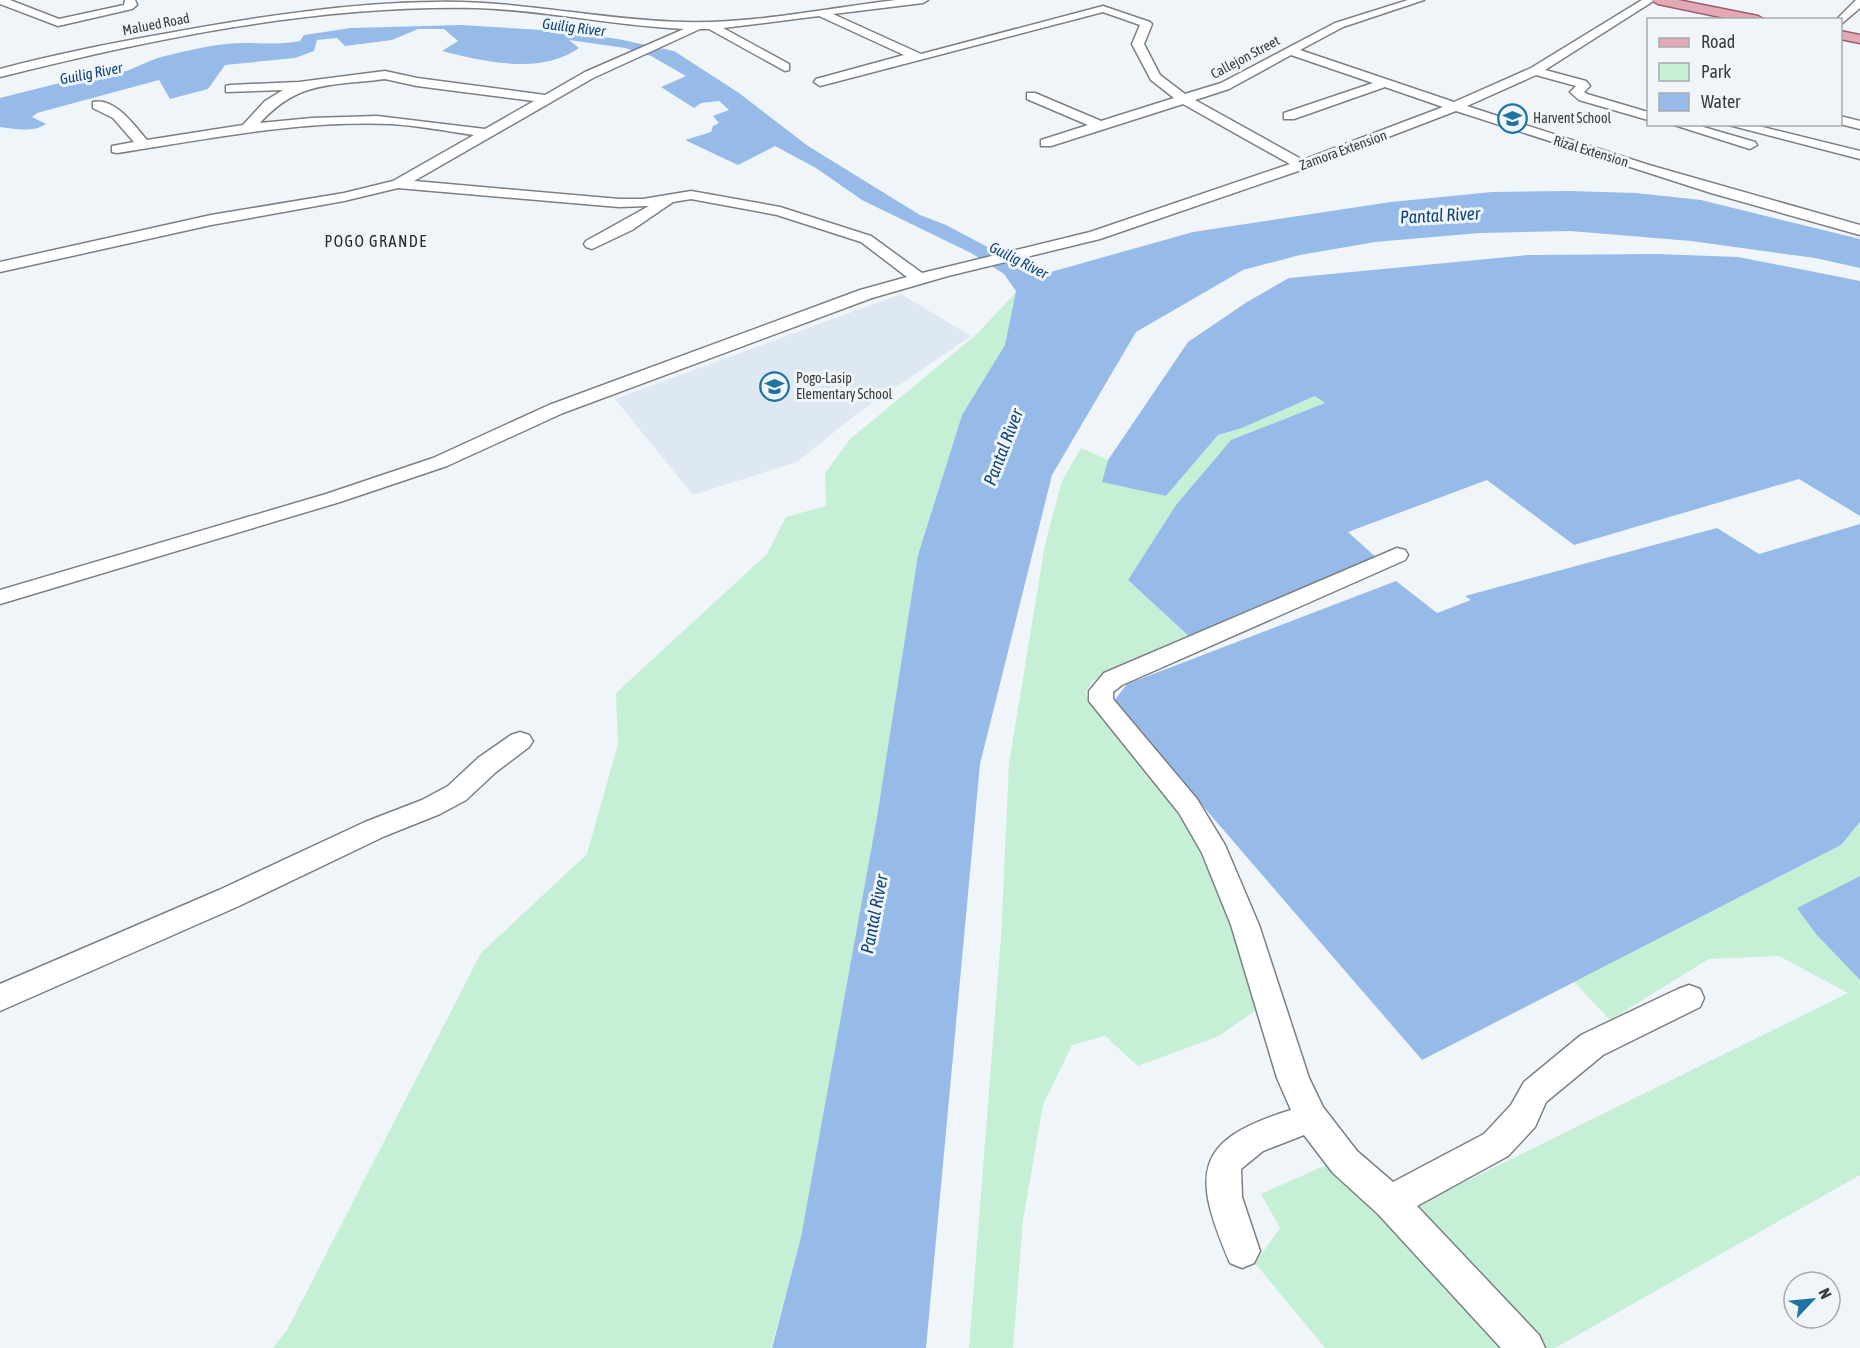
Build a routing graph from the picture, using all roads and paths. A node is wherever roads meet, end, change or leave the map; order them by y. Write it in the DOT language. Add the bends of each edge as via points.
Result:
graph roads {
  1 [pos="0,0"];
  2 [pos="130,0"];
  3 [pos="812,0"];
  4 [pos="923,0"];
  5 [pos="1419,0"];
  6 [pos="1650,0"];
  7 [pos="1658,0"];
  8 [pos="1860,2"];
  9 [pos="838,12"];
  10 [pos="823,14"];
  11 [pos="88,17"];
  12 [pos="1738,18"];
  13 [pos="1842,19"];
  14 [pos="705,26"];
  15 [pos="1842,35"];
  16 [pos="1860,39"];
  17 [pos="132,44"];
  18 [pos="1290,51"];
  19 [pos="915,56"];
  20 [pos="785,66"];
  21 [pos="3,70"];
  22 [pos="1535,71"];
  23 [pos="820,82"];
  24 [pos="1385,83"];
  25 [pos="1582,84"];
  26 [pos="298,86"];
  27 [pos="230,89"];
  28 [pos="1031,96"];
  29 [pos="546,99"];
  30 [pos="1185,100"];
  31 [pos="1647,102"];
  32 [pos="98,105"];
  33 [pos="1455,106"];
  34 [pos="1289,116"];
  35 [pos="1647,116"];
  36 [pos="1842,120"];
  37 [pos="1099,125"];
  38 [pos="1860,125"];
  39 [pos="1684,126"];
  40 [pos="1739,126"];
  41 [pos="247,129"];
  42 [pos="487,133"];
  43 [pos="1046,143"];
  44 [pos="144,145"];
  45 [pos="1760,148"];
  46 [pos="117,149"];
  47 [pos="1860,155"];
  48 [pos="1302,165"];
  49 [pos="398,184"];
  50 [pos="670,199"];
  51 [pos="1860,230"];
  52 [pos="592,244"];
  53 [pos="0,267"];
  54 [pos="919,278"];
  55 [pos="1397,555"];
  56 [pos="0,597"];
  57 [pos="520,741"];
  58 [pos="0,998"];
  59 [pos="1689,998"];
  60 [pos="1311,1118"];
  61 [pos="1390,1202"];
  62 [pos="1242,1251"];
  63 [pos="1526,1348"];
  1 -- 11 [label="street" via="58,23"];
  2 -- 11 [label="street" via="132,5 128,7"];
  3 -- 9 [label="street"];
  4 -- 9 [label="street"];
  5 -- 18 [label="street, Callejon Street" via="1355,18"];
  6 -- 22 [label="street, Zamora Extension"];
  7 -- 12 [label="main road"];
  8 -- 13 [label="street"];
  9 -- 10 [label="street"];
  10 -- 14 [label="street"];
  10 -- 19 [label="street"];
  11 -- 17 [label="street"];
  14 -- 17 [label="street, Malued Road" via="515,7 423,5 301,14"];
  14 -- 20 [label="street"];
  14 -- 29 [label="street" via="630,56"];
  15 -- 16 [label="main road"];
  17 -- 21 [label="street, Malued Road"];
  18 -- 24 [label="street, Rizal Extension"];
  18 -- 30 [label="street, Callejon Street" via="1225,86"];
  19 -- 23 [label="street"];
  19 -- 30 [label="street" via="931,57 1103,9 1145,23 1138,44 1148,65 1160,82"];
  22 -- 25 [label="street"];
  22 -- 33 [label="street, Zamora Extension"];
  24 -- 33 [label="street, Rizal Extension"];
  24 -- 34 [label="street"];
  25 -- 31 [label="street"];
  25 -- 35 [label="street" via="1578,94"];
  26 -- 27 [label="street"];
  26 -- 29 [label="street" via="385,75"];
  26 -- 41 [label="street" via="270,104"];
  28 -- 37 [label="street"];
  29 -- 42 [label="street"];
  30 -- 37 [label="street, Callejon Street"];
  30 -- 48 [label="street"];
  32 -- 44 [label="street" via="118,115"];
  33 -- 48 [label="street, Zamora Extension"];
  33 -- 51 [label="street, Rizal Extension" via="1715,189"];
  36 -- 38 [label="street"];
  37 -- 43 [label="street, Callejon Street"];
  39 -- 45 [label="street"];
  40 -- 47 [label="street"];
  41 -- 42 [label="street" via="378,120"];
  41 -- 44 [label="street"];
  42 -- 49 [label="street"];
  44 -- 46 [label="street"];
  48 -- 54 [label="street, Zamora Extension" via="1095,236"];
  49 -- 50 [label="street" via="619,203"];
  49 -- 53 [label="street"];
  50 -- 52 [label="street"];
  50 -- 54 [label="street" via="691,195 747,204 849,232 881,248"];
  54 -- 56 [label="street, Zamora Extension" via="566,405 429,466"];
  55 -- 60 [label="street" via="1113,679 1099,694 1188,806 1215,852 1245,925 1293,1078"];
  57 -- 58 [label="street" via="457,793 431,807"];
  59 -- 61 [label="street" via="1592,1045 1535,1092 1523,1116 1496,1145"];
  60 -- 61 [label="street" via="1345,1162"];
  60 -- 62 [label="street" via="1235,1149 1226,1163 1222,1187"];
  61 -- 63 [label="street"];
}
